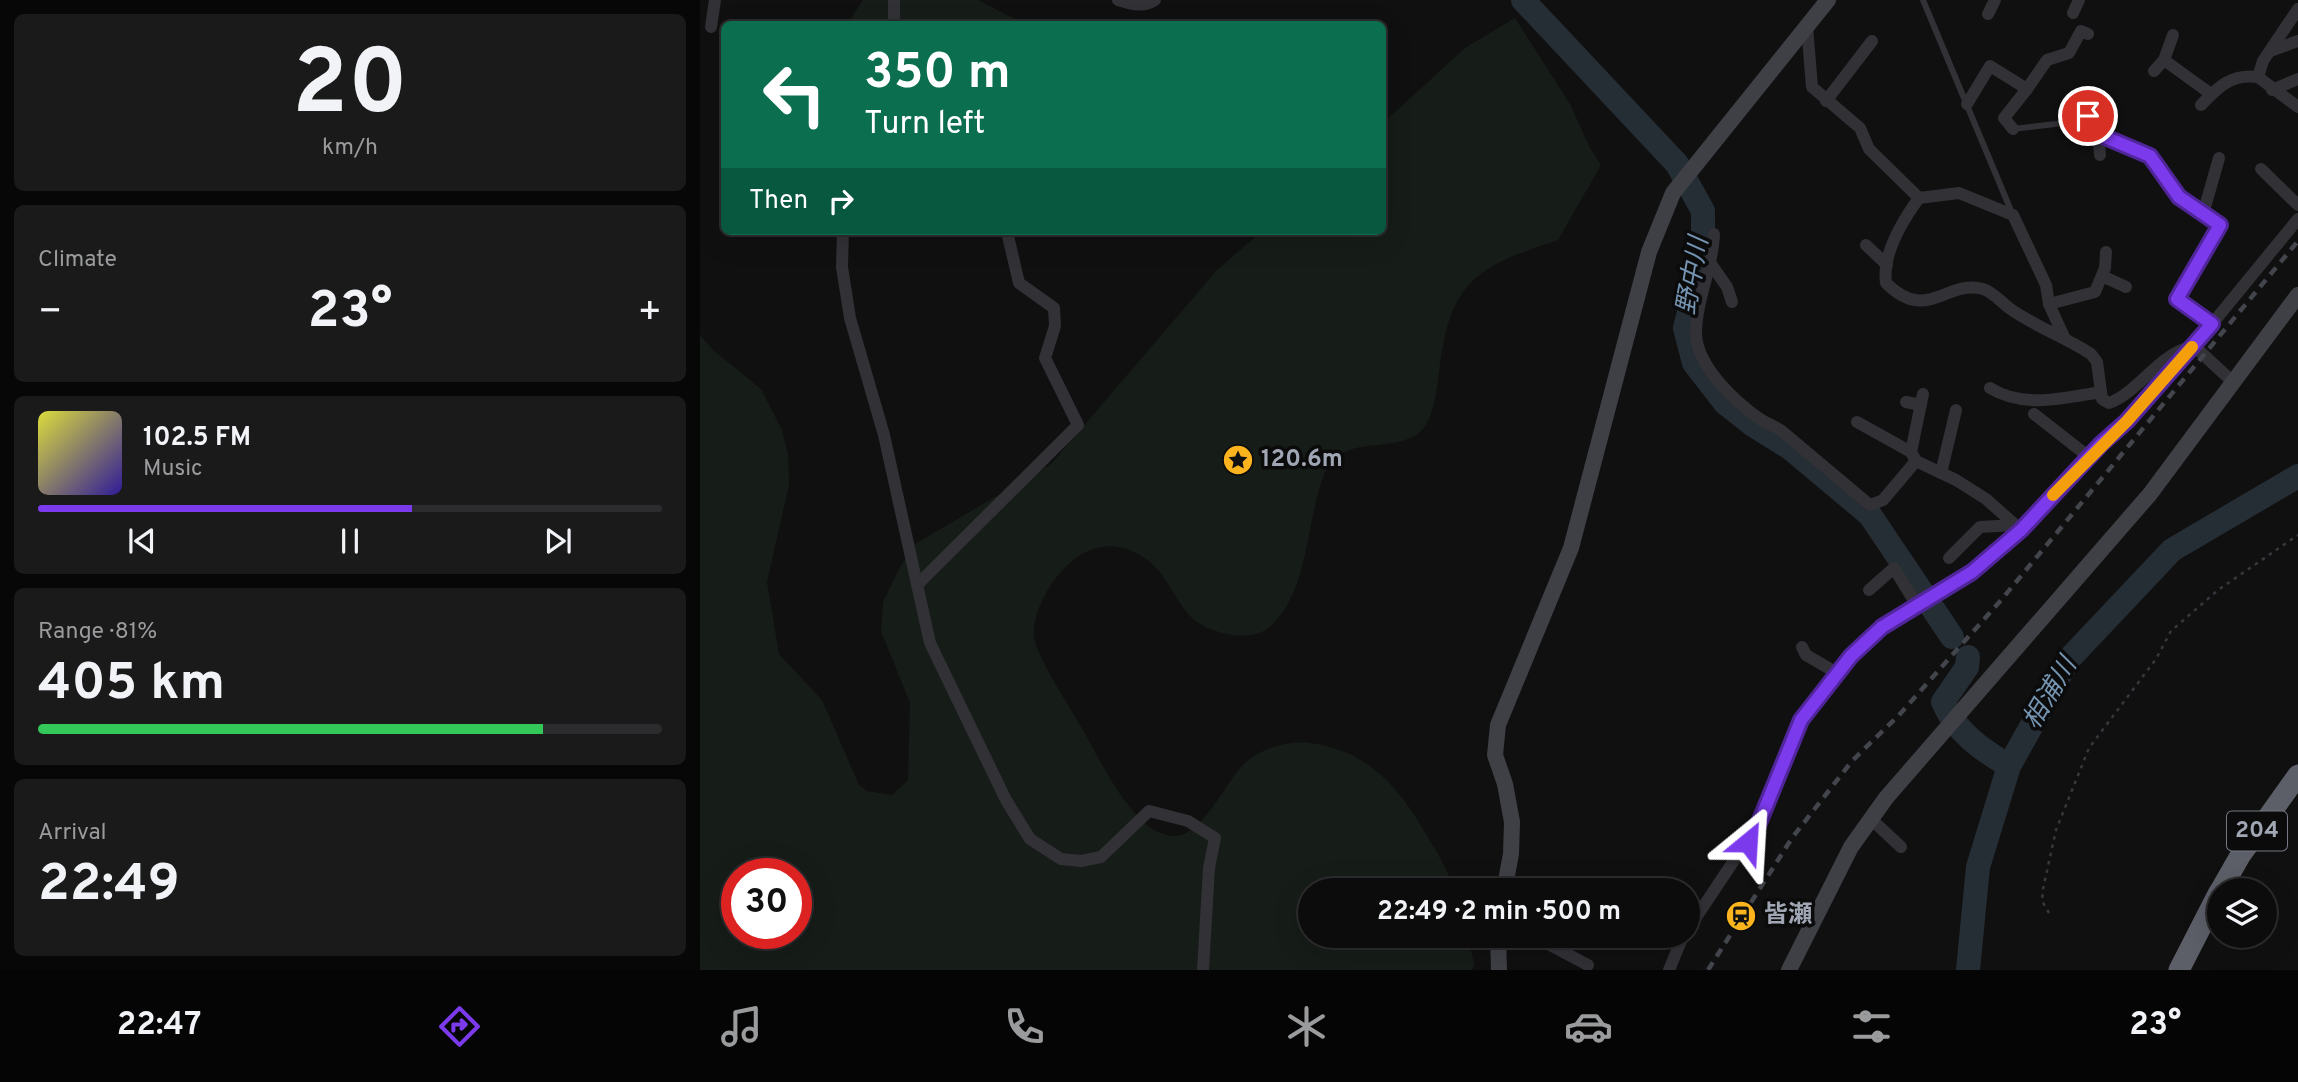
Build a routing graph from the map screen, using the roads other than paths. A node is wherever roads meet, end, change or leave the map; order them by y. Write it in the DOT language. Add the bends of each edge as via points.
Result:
graph roads {
  1 [pos="715,0"];
  2 [pos="894,0"];
  3 [pos="1118,0"];
  4 [pos="1155,0"];
  5 [pos="1828,0"];
  6 [pos="1923,0"];
  7 [pos="1995,0"];
  8 [pos="2079,0"];
  9 [pos="2298,9"];
  10 [pos="2073,13"];
  11 [pos="1988,14"];
  12 [pos="894,20"];
  13 [pos="1807,26"];
  14 [pos="711,27"];
  15 [pos="2088,34"];
  16 [pos="2173,35"];
  17 [pos="1872,41"];
  18 [pos="2298,41"];
  19 [pos="2270,51"];
  20 [pos="2062,55"];
  21 [pos="2164,60"];
  22 [pos="2074,65"];
  23 [pos="2154,71"];
  24 [pos="2258,77"];
  25 [pos="2298,79"];
  26 [pos="2027,89"];
  27 [pos="2272,90"];
  28 [pos="2211,94"];
  29 [pos="1826,100"];
  30 [pos="1967,104"];
  31 [pos="2201,104"];
  32 [pos="2298,107"];
  33 [pos="2013,129"];
  34 [pos="2098,134"];
  35 [pos="2100,155"];
  36 [pos="2219,158"];
  37 [pos="2261,169"];
  38 [pos="1919,198"];
  39 [pos="2298,205"];
  40 [pos="2203,214"];
  41 [pos="2013,215"];
  42 [pos="2298,219"];
  43 [pos="1714,234"];
  44 [pos="843,235"];
  45 [pos="1008,235"];
  46 [pos="1866,245"];
  47 [pos="2106,252"];
  48 [pos="1711,264"];
  49 [pos="1887,265"];
  50 [pos="2102,276"];
  51 [pos="2126,287"];
  52 [pos="2298,295"];
  53 [pos="1732,302"];
  54 [pos="2049,304"];
  55 [pos="2212,324"];
  56 [pos="2064,337"];
  57 [pos="2194,346"];
  58 [pos="2234,383"];
  59 [pos="1990,388"];
  60 [pos="2101,392"];
  61 [pos="1906,402"];
  62 [pos="1956,410"];
  63 [pos="2034,414"];
  64 [pos="1857,422"];
  65 [pos="1913,457"];
  66 [pos="2090,457"];
  67 [pos="1941,473"];
  68 [pos="2018,528"];
  69 [pos="1949,558"];
  70 [pos="918,585"];
  71 [pos="1869,590"];
  72 [pos="1916,604"];
  73 [pos="1802,647"];
  74 [pos="1837,673"];
  75 [pos="2298,775"];
  76 [pos="1871,820"];
  77 [pos="1901,847"];
  78 [pos="1506,878"];
  79 [pos="2228,878"];
  80 [pos="1700,912"];
  81 [pos="2207,917"];
  82 [pos="1498,948"];
  83 [pos="1556,948"];
  84 [pos="1678,948"];
  85 [pos="1588,965"];
  86 [pos="1203,970"];
  87 [pos="1499,970"];
  88 [pos="1669,970"];
  89 [pos="1789,970"];
  90 [pos="2179,970"];
  1 -- 14 [label="street"];
  2 -- 12 [label="street"];
  3 -- 4 [label="street" via="1131,5"];
  5 -- 13 [label="street"];
  6 -- 30 [label="lane"];
  7 -- 11 [label="street"];
  8 -- 10 [label="street"];
  9 -- 19 [label="street"];
  13 -- 29 [label="street" via="1812,87"];
  13 -- 78 [label="street" via="1674,193 1649,252 1572,548 1498,724 1495,755 1512,822"];
  15 -- 20 [label="street" via="2081,31 2069,53"];
  16 -- 21 [label="street"];
  17 -- 29 [label="street" via="1850,59"];
  18 -- 19 [label="street"];
  19 -- 24 [label="street"];
  20 -- 22 [label="street"];
  20 -- 26 [label="street" via="2047,60"];
  21 -- 23 [label="street"];
  21 -- 28 [label="street"];
  24 -- 27 [label="street"];
  24 -- 28 [label="street" via="2241,75 2223,82"];
  25 -- 27 [label="street"];
  26 -- 30 [label="street" via="1990,66"];
  26 -- 33 [label="street" via="2004,118"];
  27 -- 32 [label="street"];
  28 -- 31 [label="street"];
  29 -- 38 [label="street" via="1860,128 1869,149"];
  30 -- 41 [label="lane"];
  33 -- 34 [label="lane" via="2088,116 2096,122"];
  34 -- 35 [label="street"];
  34 -- 40 [label="street" via="2150,156 2179,197"];
  36 -- 40 [label="street"];
  37 -- 39 [label="street"];
  38 -- 41 [label="street" via="1959,193"];
  38 -- 49 [label="street" via="1903,219"];
  40 -- 55 [label="street" via="2220,225 2177,299"];
  41 -- 54 [label="street" via="2046,285"];
  42 -- 55 [label="street"];
  43 -- 48 [label="street"];
  44 -- 70 [label="street" via="842,267 850,318 884,435"];
  45 -- 70 [label="street" via="1019,283 1054,308 1055,326 1045,358 1077,425"];
  46 -- 49 [label="street"];
  47 -- 50 [label="street"];
  48 -- 53 [label="street"];
  48 -- 65 [label="street" via="1698,308 1696,337 1705,360 1725,387 1870,505 1883,500"];
  49 -- 56 [label="street" via="1886,283 1906,298 1919,301 1975,288 1987,290 2010,309"];
  50 -- 51 [label="street"];
  50 -- 54 [label="street" via="2095,292"];
  52 -- 58 [label="street"];
  54 -- 56 [label="street"];
  55 -- 57 [label="street"];
  56 -- 60 [label="street" via="2097,362"];
  57 -- 58 [label="street"];
  57 -- 60 [label="street" via="2175,352 2152,368 2117,400 2109,403"];
  57 -- 66 [label="street"];
  58 -- 76 [label="street" via="2150,494"];
  59 -- 60 [label="street" via="2024,400"];
  61 -- 65 [label="street" via="1922,400"];
  62 -- 67 [label="street"];
  63 -- 66 [label="street"];
  64 -- 65 [label="street"];
  65 -- 67 [label="street"];
  66 -- 68 [label="street"];
  67 -- 68 [label="street" via="1986,499"];
  68 -- 69 [label="street" via="1980,527"];
  68 -- 72 [label="street" via="1972,572"];
  70 -- 86 [label="street" via="930,643 1006,800 1030,839 1061,859 1101,858 1149,811 1188,821 1215,838"];
  71 -- 72 [label="street" via="1894,568"];
  72 -- 74 [label="street" via="1882,627"];
  73 -- 74 [label="street" via="1806,655"];
  74 -- 80 [label="street" via="1801,720 1754,833"];
  75 -- 79 [label="highway, 204"];
  76 -- 77 [label="street"];
  76 -- 89 [label="street" via="1825,894"];
  81 -- 90 [label="highway, 204"];
  82 -- 87 [label="street"];
  83 -- 85 [label="street"];
  84 -- 88 [label="street"];
}
